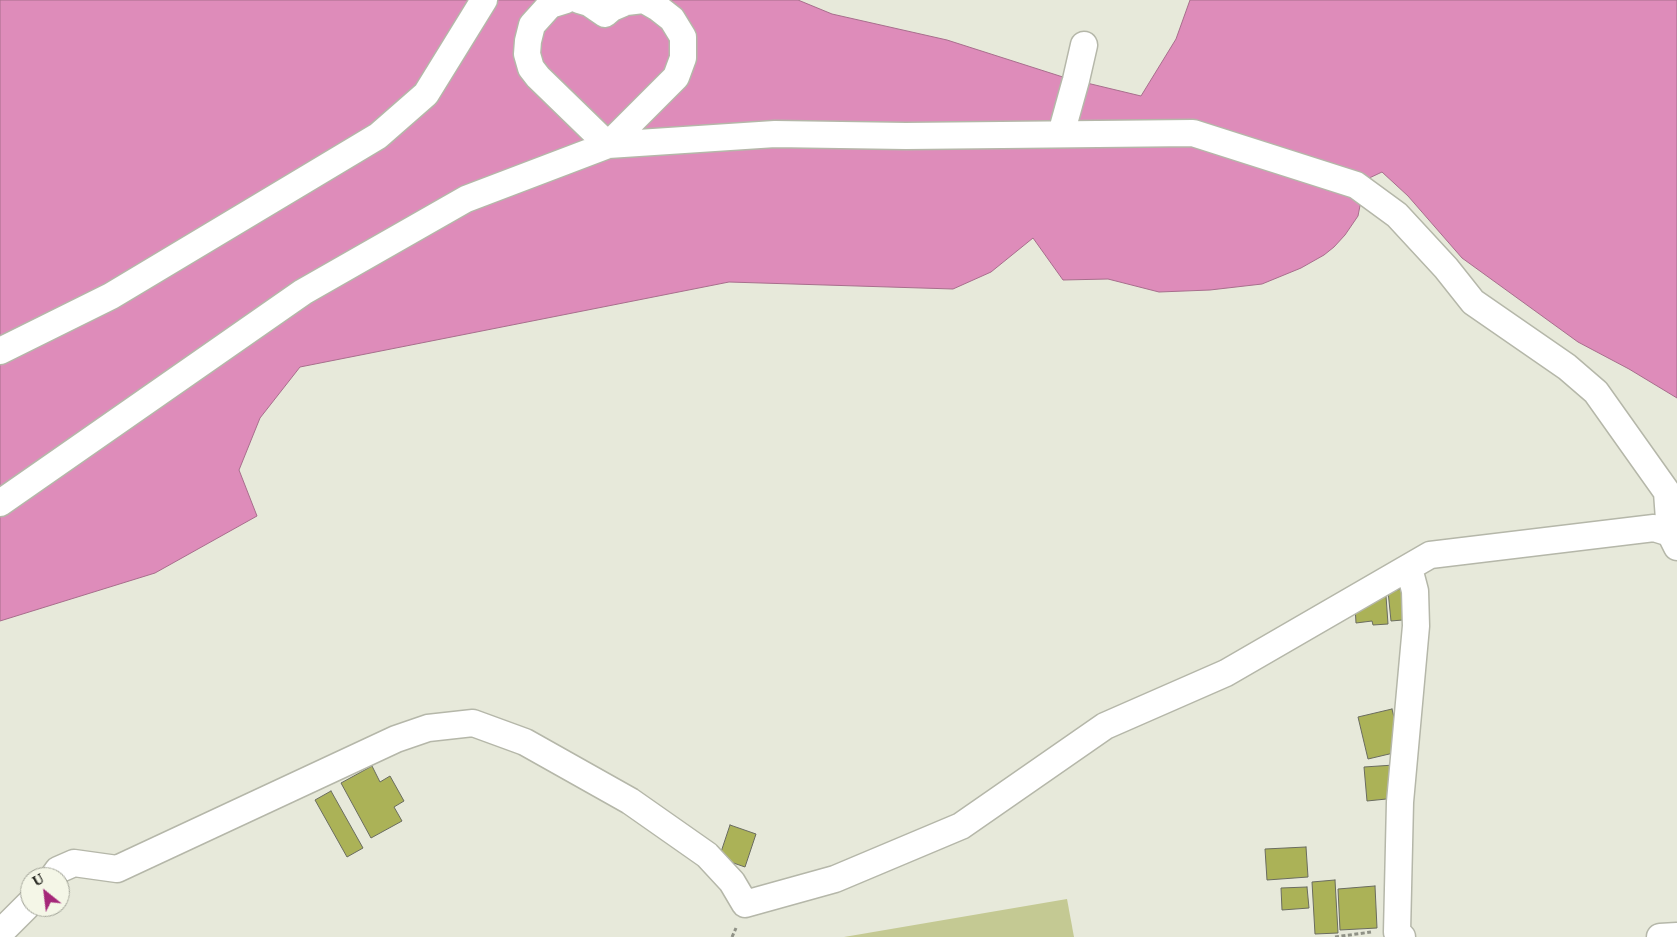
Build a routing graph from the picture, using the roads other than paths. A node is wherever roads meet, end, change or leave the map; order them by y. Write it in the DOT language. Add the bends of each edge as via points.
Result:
graph roads {
  1 [pos="484,0"];
  2 [pos="566,0"];
  3 [pos="579,0"];
  4 [pos="643,0"];
  5 [pos="1084,45"];
  6 [pos="1061,134"];
  7 [pos="608,145"];
  8 [pos="0,351"];
  9 [pos="0,503"];
  10 [pos="1673,540"];
  11 [pos="1409,568"];
  12 [pos="65,867"];
  13 [pos="20,913"];
  14 [pos="0,932"];
  15 [pos="1399,934"];
  16 [pos="1677,936"];
  17 [pos="1660,937"];
  1 -- 8 [label="street" via="426,94 378,136 111,296"];
  2 -- 7 [label="street" via="550,5 532,25 527,54 531,68"];
  3 -- 4 [label="street" via="605,14 626,2"];
  4 -- 7 [label="street" via="672,19 683,37 682,58 676,77"];
  5 -- 6 [label="street"];
  6 -- 7 [label="street" via="775,134"];
  6 -- 10 [label="street" via="1193,133 1363,189 1397,215 1474,302 1567,367 1596,392 1666,492"];
  7 -- 9 [label="street" via="466,199 303,292"];
  10 -- 11 [label="street" via="1654,528 1430,555"];
  11 -- 12 [label="street" via="1226,672 1105,726 961,826 835,879 745,904 732,882 707,855 630,801 525,742 473,723 428,728 396,739 117,868 74,863"];
  11 -- 15 [label="street" via="1415,591 1416,626 1400,802"];
  13 -- 14 [label="street"];
  16 -- 17 [label="street"];
}
